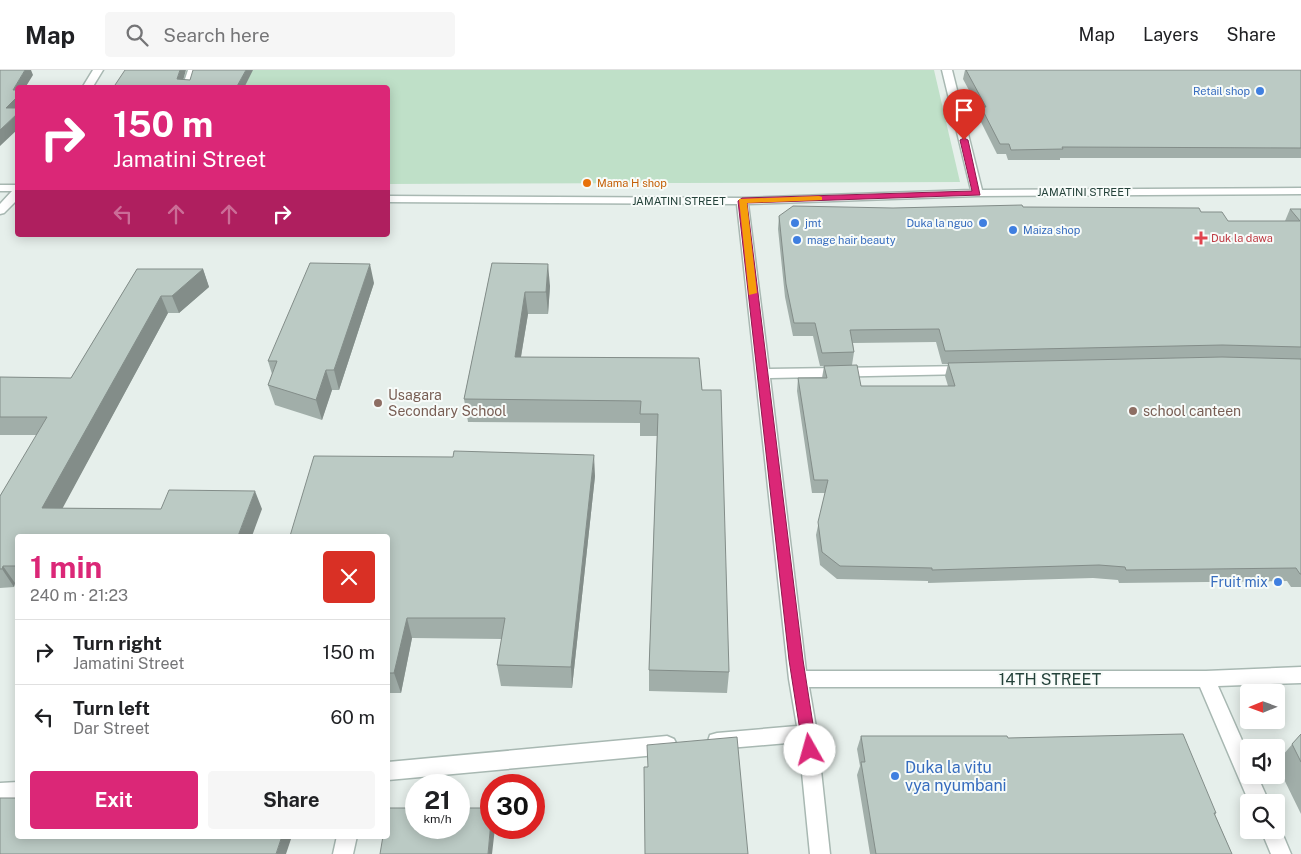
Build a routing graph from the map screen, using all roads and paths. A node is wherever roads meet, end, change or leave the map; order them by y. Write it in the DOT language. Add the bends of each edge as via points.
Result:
graph roads {
  1 [pos="98,70"];
  2 [pos="193,70"];
  3 [pos="947,70"];
  4 [pos="89,85"];
  5 [pos="188,85"];
  6 [pos="0,188"];
  7 [pos="15,190"];
  8 [pos="1301,191"];
  9 [pos="977,193"];
  10 [pos="15,194"];
  11 [pos="390,199"];
  12 [pos="742,201"];
  13 [pos="0,211"];
  14 [pos="979,369"];
  15 [pos="762,374"];
  16 [pos="1301,675"];
  17 [pos="798,679"];
  18 [pos="1206,679"];
  19 [pos="808,733"];
  20 [pos="700,742"];
  21 [pos="681,744"];
  22 [pos="390,771"];
  23 [pos="15,791"];
  24 [pos="0,792"];
  25 [pos="1256,794"];
  26 [pos="346,839"];
  27 [pos="1275,839"];
  28 [pos="343,854"];
  29 [pos="820,854"];
  30 [pos="1281,854"];
  1 -- 4 [label="street"];
  2 -- 5 [label="street"];
  3 -- 9 [label="street"];
  6 -- 7 [label="street"];
  8 -- 9 [label="street, JAMATINI STREET"];
  9 -- 12 [label="street, JAMATINI STREET"];
  10 -- 13 [label="street"];
  11 -- 12 [label="street, JAMATINI STREET"];
  12 -- 15 [label="street"];
  14 -- 15 [label="street"];
  15 -- 17 [label="street"];
  16 -- 18 [label="street, 14TH STREET"];
  17 -- 18 [label="street, 14TH STREET"];
  17 -- 19 [label="street"];
  18 -- 25 [label="street"];
  19 -- 20 [label="street"];
  19 -- 29 [label="street"];
  21 -- 22 [label="street"];
  23 -- 24 [label="street"];
  26 -- 28 [label="street"];
  27 -- 30 [label="street"];
}
